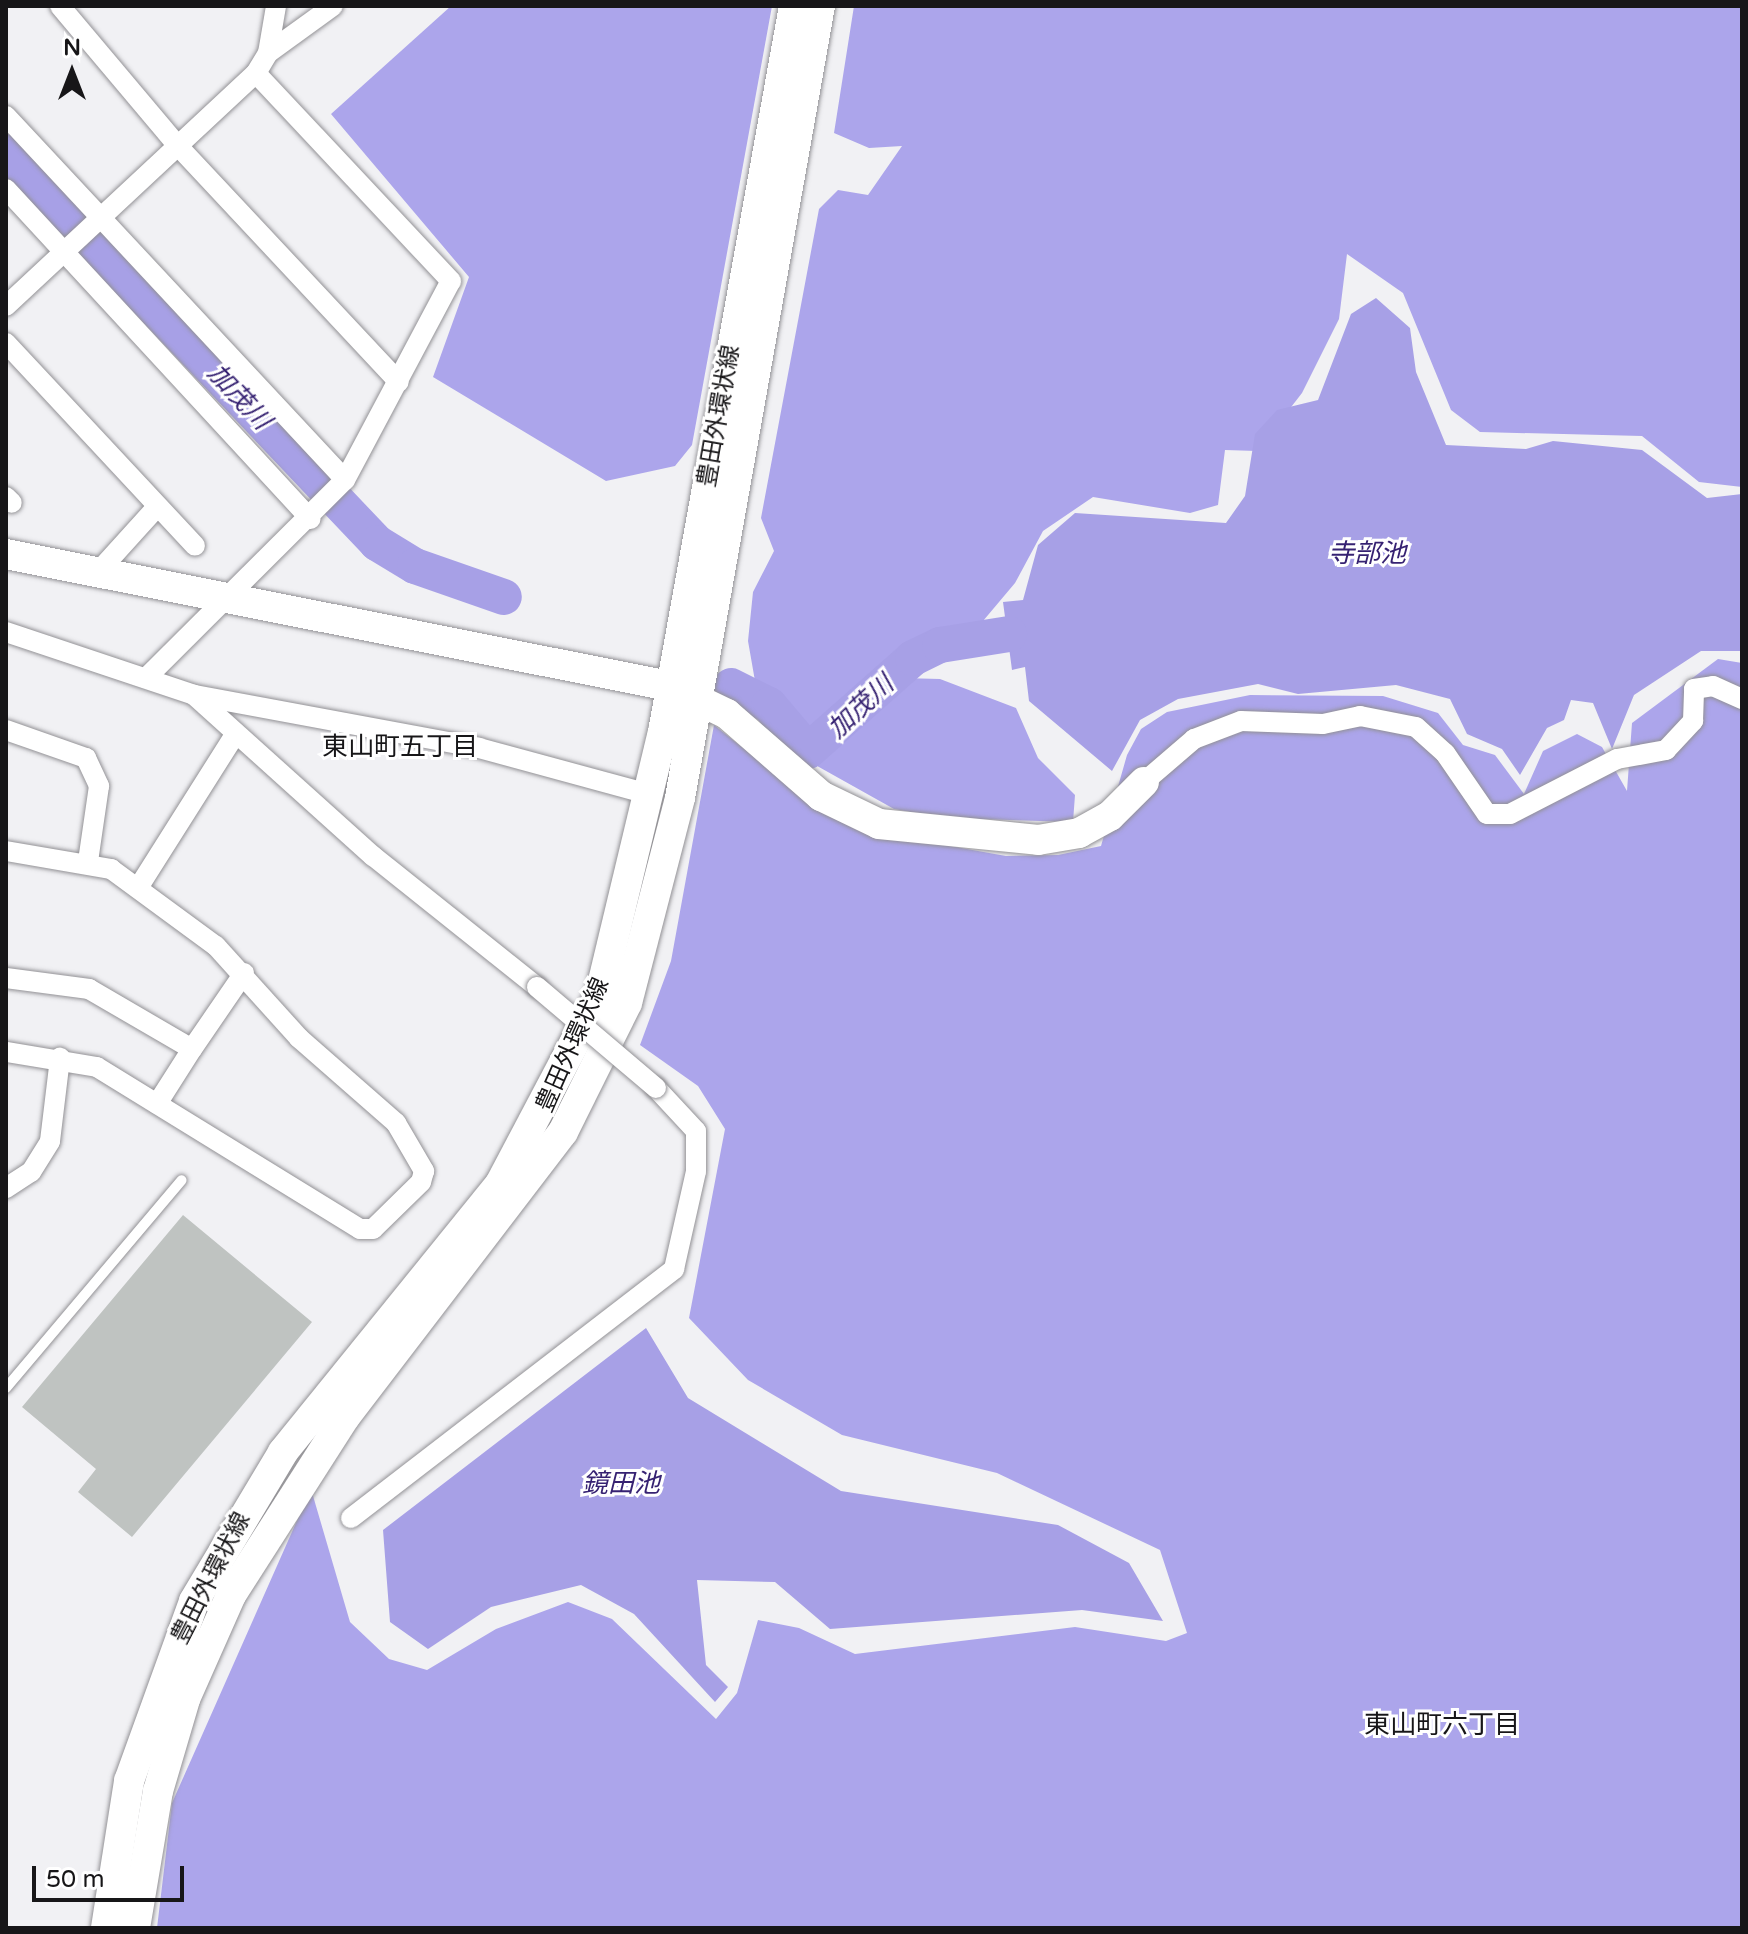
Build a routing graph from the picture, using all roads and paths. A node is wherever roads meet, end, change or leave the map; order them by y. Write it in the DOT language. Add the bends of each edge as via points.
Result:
graph roads {
  1 [pos="60,6"];
  2 [pos="276,6"];
  3 [pos="333,6"];
  4 [pos="794,6"];
  5 [pos="820,6"];
  6 [pos="268,53"];
  7 [pos="256,73"];
  8 [pos="6,116"];
  9 [pos="178,146"];
  10 [pos="6,189"];
  11 [pos="98,222"];
  12 [pos="69,249"];
  13 [pos="6,306"];
  14 [pos="6,343"];
  15 [pos="399,382"];
  16 [pos="345,481"];
  17 [pos="156,508"];
  18 [pos="310,518"];
  19 [pos="195,546"];
  20 [pos="6,554"];
  21 [pos="99,571"];
  22 [pos="226,597"];
  23 [pos="6,632"];
  24 [pos="148,676"];
  25 [pos="669,686"];
  26 [pos="194,695"];
  27 [pos="698,696"];
  28 [pos="1742,699"];
  29 [pos="6,730"];
  30 [pos="236,733"];
  31 [pos="1144,782"];
  32 [pos="648,794"];
  33 [pos="6,851"];
  34 [pos="88,861"];
  35 [pos="138,888"];
  36 [pos="244,973"];
  37 [pos="6,978"];
  38 [pos="192,1049"];
  39 [pos="6,1052"];
  40 [pos="60,1058"];
  41 [pos="157,1104"];
  42 [pos="182,1180"];
  43 [pos="6,1188"];
  44 [pos="6,1388"];
  45 [pos="351,1518"];
  46 [pos="106,1928"];
  47 [pos="135,1928"];
  1 -- 9 [label="street"];
  2 -- 6 [label="street"];
  3 -- 6 [label="street"];
  4 -- 25 [label="street, 豊田外環状線"];
  5 -- 27 [label="street, 豊田外環状線"];
  6 -- 7 [label="street"];
  7 -- 9 [label="street"];
  7 -- 15 [label="street" via="451,281"];
  8 -- 11 [label="street"];
  9 -- 11 [label="street"];
  9 -- 15 [label="street"];
  10 -- 12 [label="street"];
  11 -- 12 [label="street"];
  11 -- 16 [label="street"];
  12 -- 13 [label="street"];
  12 -- 18 [label="street"];
  14 -- 17 [label="street"];
  15 -- 16 [label="street"];
  16 -- 18 [label="street"];
  17 -- 19 [label="street"];
  17 -- 21 [label="street"];
  18 -- 22 [label="street"];
  20 -- 21 [label="street"];
  21 -- 22 [label="street"];
  22 -- 24 [label="street"];
  22 -- 25 [label="street"];
  23 -- 24 [label="street"];
  24 -- 26 [label="street"];
  25 -- 27 [label="street"];
  25 -- 32 [label="street, 豊田外環状線"];
  26 -- 30 [label="street"];
  26 -- 32 [label="street" via="479,748"];
  27 -- 31 [label="street" via="821,796 879,824 1038,840 1100,822"];
  27 -- 47 [label="street, 豊田外環状線" via="660,893 598,1068 514,1203 285,1500 231,1595 185,1699 158,1791"];
  28 -- 31 [label="street" via="1713,686 1694,689 1693,721 1666,750 1617,759 1510,814 1487,814 1445,753 1416,727 1360,716 1323,724 1241,721 1194,739"];
  29 -- 34 [label="street" via="86,758 99,786"];
  30 -- 35 [label="street"];
  30 -- 45 [label="street, bridge" via="656,1088 696,1131 696,1171 674,1269"];
  32 -- 46 [label="street, 豊田外環状線" via="600,994 543,1114 500,1184 283,1452 194,1601 129,1781"];
  33 -- 34 [label="street"];
  34 -- 35 [label="street"];
  35 -- 36 [label="street"];
  36 -- 38 [label="street"];
  36 -- 41 [label="street" via="299,1038 396,1123 424,1171 421,1182 373,1229 360,1229"];
  37 -- 38 [label="street" via="89,989"];
  38 -- 41 [label="street"];
  39 -- 40 [label="street"];
  40 -- 41 [label="street" via="97,1067"];
  40 -- 43 [label="street" via="50,1141 31,1172"];
  42 -- 44 [label="lane"];
}
